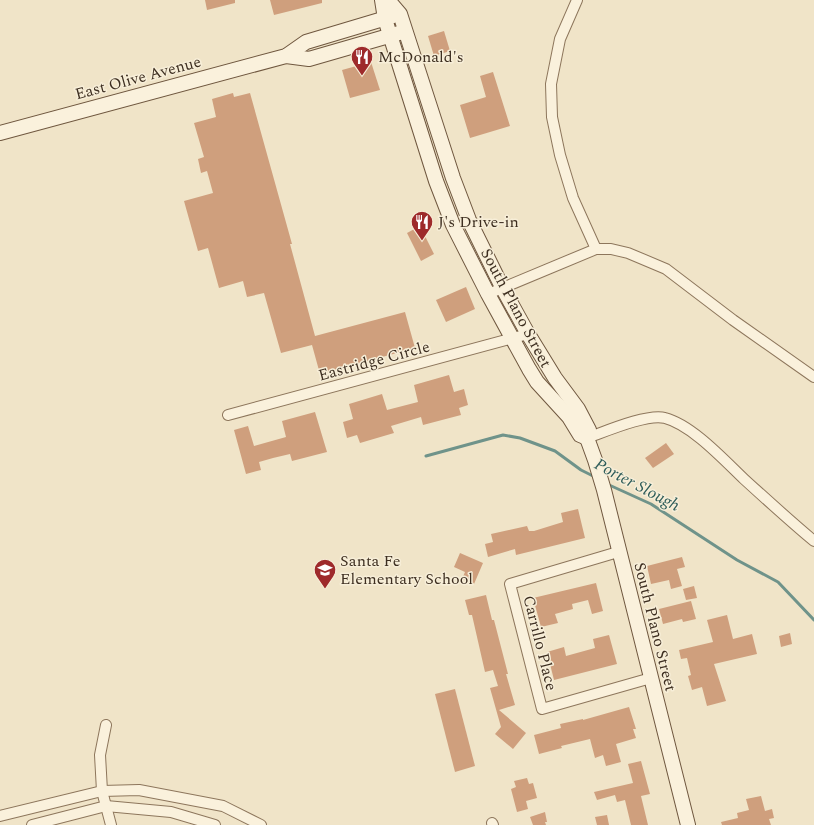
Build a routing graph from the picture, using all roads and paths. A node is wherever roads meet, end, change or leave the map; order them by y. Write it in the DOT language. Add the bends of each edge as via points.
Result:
graph roads {
  1 [pos="382,0"];
  2 [pos="388,0"];
  3 [pos="577,0"];
  4 [pos="400,14"];
  5 [pos="385,19"];
  6 [pos="405,31"];
  7 [pos="390,36"];
  8 [pos="286,56"];
  9 [pos="0,133"];
  10 [pos="444,202"];
  11 [pos="482,246"];
  12 [pos="596,248"];
  13 [pos="502,287"];
  14 [pos="488,294"];
  15 [pos="528,334"];
  16 [pos="512,338"];
  17 [pos="814,377"];
  18 [pos="228,415"];
  19 [pos="586,438"];
  20 [pos="814,541"];
  21 [pos="618,552"];
  22 [pos="651,678"];
  23 [pos="106,725"];
  24 [pos="102,790"];
  25 [pos="106,806"];
  26 [pos="0,816"];
  27 [pos="32,825"];
  28 [pos="111,825"];
  29 [pos="215,825"];
  30 [pos="261,825"];
  31 [pos="688,825"];
  1 -- 5 [label="main road, South Plano Street"];
  2 -- 4 [label="main road"];
  3 -- 12 [label="street" via="560,39 552,84 552,117 573,198"];
  4 -- 5 [label="main road, East Olive Avenue"];
  4 -- 6 [label="main road, South Plano Street"];
  5 -- 7 [label="main road, South Plano Street"];
  5 -- 8 [label="main road, East Olive Avenue" via="306,42"];
  6 -- 7 [label="main road, East Olive Avenue"];
  6 -- 11 [label="main road, South Plano Street" via="453,178"];
  7 -- 8 [label="main road, East Olive Avenue" via="309,59"];
  7 -- 10 [label="main road, South Plano Street"];
  8 -- 9 [label="main road, East Olive Avenue"];
  10 -- 11 [label="main road" via="453,205 472,241"];
  10 -- 14 [label="main road, South Plano Street" via="453,226"];
  11 -- 13 [label="main road, South Plano Street"];
  12 -- 13 [label="street"];
  12 -- 17 [label="street" via="628,253 666,269"];
  13 -- 14 [label="street"];
  13 -- 15 [label="main road, South Plano Street"];
  14 -- 16 [label="main road, South Plano Street"];
  15 -- 16 [label="street, Eastridge Circle"];
  15 -- 19 [label="main road, South Plano Street" via="582,417 589,430"];
  16 -- 18 [label="street, Eastridge Circle"];
  16 -- 19 [label="main road, South Plano Street" via="537,382 569,417 580,435"];
  19 -- 20 [label="street" via="633,422 657,418 682,425"];
  19 -- 21 [label="main road, South Plano Street" via="604,490"];
  21 -- 22 [label="main road, South Plano Street"];
  21 -- 22 [label="street, Carrillo Place" via="510,584 542,709"];
  22 -- 31 [label="main road, South Plano Street"];
  23 -- 24 [label="street" via="100,755"];
  24 -- 25 [label="street"];
  24 -- 26 [label="street"];
  24 -- 30 [label="street" via="139,790 223,806"];
  25 -- 27 [label="street"];
  25 -- 28 [label="street"];
  25 -- 29 [label="street" via="171,812"];
}
